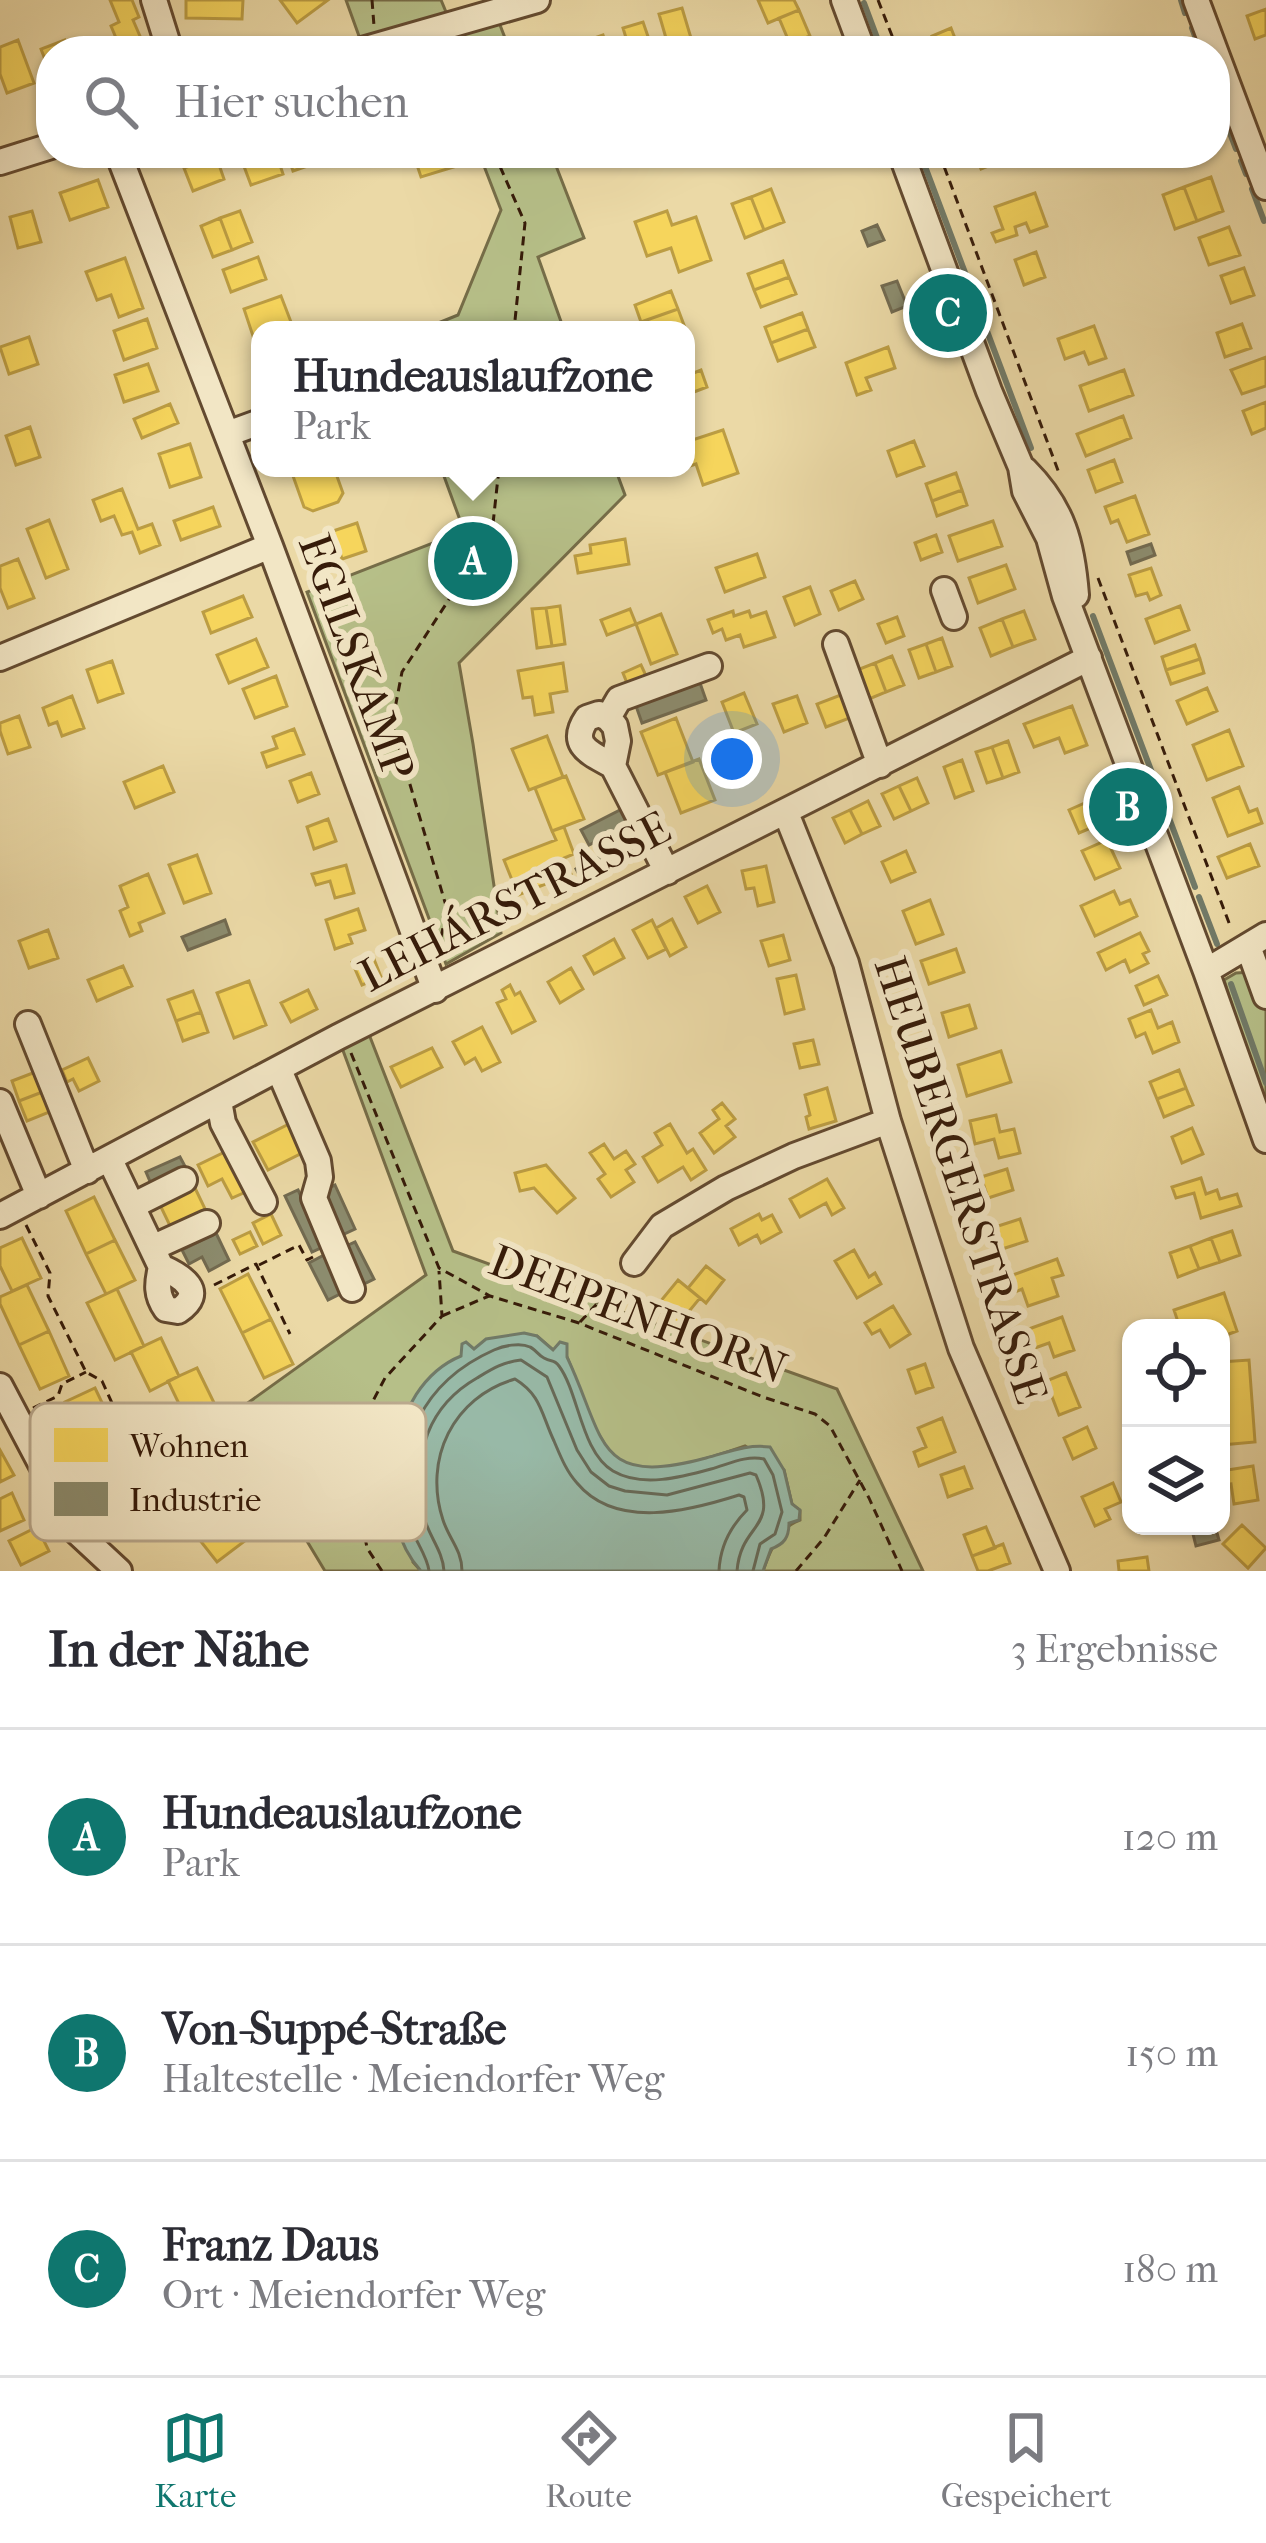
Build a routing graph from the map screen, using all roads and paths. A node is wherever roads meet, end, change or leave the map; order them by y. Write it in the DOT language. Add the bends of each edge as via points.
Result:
graph roads {
  1 [pos="154,0"];
  2 [pos="537,0"];
  3 [pos="844,0"];
  4 [pos="878,0"];
  5 [pos="1196,0"];
  6 [pos="164,36"];
  7 [pos="411,36"];
  8 [pos="857,36"];
  9 [pos="892,36"];
  10 [pos="1209,36"];
  11 [pos="1230,91"];
  12 [pos="36,151"];
  13 [pos="0,162"];
  14 [pos="124,168"];
  15 [pos="501,168"];
  16 [pos="907,168"];
  17 [pos="1266,187"];
  18 [pos="515,321"];
  19 [pos="251,425"];
  20 [pos="227,434"];
  21 [pos="498,477"];
  22 [pos="270,546"];
  23 [pos="944,590"];
  24 [pos="954,617"];
  25 [pos="836,644"];
  26 [pos="0,658"];
  27 [pos="1089,658"];
  28 [pos="709,666"];
  29 [pos="608,718"];
  30 [pos="880,765"];
  31 [pos="613,766"];
  32 [pos="786,813"];
  33 [pos="667,872"];
  34 [pos="1257,940"];
  35 [pos="439,944"];
  36 [pos="1206,971"];
  37 [pos="435,990"];
  38 [pos="1266,996"];
  39 [pos="28,1024"];
  40 [pos="344,1035"];
  41 [pos="279,1070"];
  42 [pos="219,1101"];
  43 [pos="0,1102"];
  44 [pos="888,1121"];
  45 [pos="1266,1140"];
  46 [pos="98,1166"];
  47 [pos="184,1180"];
  48 [pos="264,1202"];
  49 [pos="19,1206"];
  50 [pos="131,1206"];
  51 [pos="207,1223"];
  52 [pos="336,1246"];
  53 [pos="157,1257"];
  54 [pos="634,1263"];
  55 [pos="257,1265"];
  56 [pos="439,1268"];
  57 [pos="352,1289"];
  58 [pos="490,1295"];
  59 [pos="191,1297"];
  60 [pos="442,1316"];
  61 [pos="579,1323"];
  62 [pos="290,1334"];
  63 [pos="86,1372"];
  64 [pos="0,1386"];
  65 [pos="39,1403"];
  66 [pos="113,1403"];
  67 [pos="372,1403"];
  68 [pos="9,1414"];
  69 [pos="30,1450"];
  70 [pos="860,1480"];
  71 [pos="87,1541"];
  72 [pos="366,1541"];
  73 [pos="119,1571"];
  74 [pos="382,1571"];
  75 [pos="796,1571"];
  76 [pos="902,1571"];
  77 [pos="1057,1571"];
  1 -- 6 [label="street"];
  2 -- 7 [label="street"];
  3 -- 8 [label="street"];
  4 -- 9 [label="path"];
  5 -- 10 [label="street"];
  11 -- 17 [label="street"];
  12 -- 13 [label="street"];
  14 -- 20 [label="street, EGILSKAMP"];
  15 -- 18 [label="path" via="525,223"];
  16 -- 27 [label="street" via="1022,467 1066,531"];
  19 -- 20 [label="street"];
  20 -- 22 [label="street, EGILSKAMP"];
  21 -- 35 [label="path" via="492,533 402,672 392,724 447,909"];
  22 -- 26 [label="street"];
  22 -- 37 [label="street, EGILSKAMP"];
  23 -- 24 [label="street"];
  25 -- 30 [label="street"];
  27 -- 30 [label="street, LEHÁRSTRASSE"];
  27 -- 36 [label="street"];
  28 -- 29 [label="street" via="620,699"];
  29 -- 31 [label="street" via="618,741"];
  29 -- 31 [label="street" via="586,718 578,738"];
  30 -- 32 [label="street, LEHÁRSTRASSE"];
  31 -- 33 [label="street"];
  32 -- 33 [label="street, LEHÁRSTRASSE"];
  32 -- 44 [label="street, HEUBERGERSTRASSE" via="846,963"];
  33 -- 37 [label="street, LEHÁRSTRASSE"];
  34 -- 36 [label="street"];
  34 -- 38 [label="street"];
  36 -- 45 [label="street"];
  37 -- 40 [label="street, LEHÁRSTRASSE"];
  39 -- 46 [label="street"];
  40 -- 41 [label="street, LEHÁRSTRASSE"];
  40 -- 56 [label="path, DEEPENHORN"];
  41 -- 42 [label="street, LEHÁRSTRASSE"];
  41 -- 52 [label="street" via="318,1161 314,1198"];
  42 -- 46 [label="street, LEHÁRSTRASSE"];
  42 -- 48 [label="street"];
  43 -- 49 [label="street"];
  44 -- 54 [label="street" via="725,1188 662,1226"];
  44 -- 77 [label="street, HEUBERGERSTRASSE" via="961,1348"];
  46 -- 49 [label="street, LEHÁRSTRASSE"];
  46 -- 50 [label="street"];
  47 -- 50 [label="street"];
  49 -- 63 [label="path" via="50,1273 48,1296"];
  50 -- 53 [label="street"];
  51 -- 53 [label="street"];
  52 -- 55 [label="path" via="307,1260 299,1245"];
  52 -- 57 [label="street"];
  53 -- 59 [label="street" via="166,1309 178,1311"];
  54 -- 61 [label="path"];
  55 -- 59 [label="path"];
  55 -- 62 [label="path"];
  56 -- 58 [label="path, DEEPENHORN"];
  56 -- 60 [label="path"];
  58 -- 60 [label="path"];
  58 -- 61 [label="path, DEEPENHORN"];
  60 -- 67 [label="path"];
  61 -- 70 [label="path, DEEPENHORN" via="815,1414"];
  63 -- 65 [label="path"];
  63 -- 66 [label="path" via="102,1381"];
  64 -- 68 [label="street"];
  68 -- 69 [label="street"];
  70 -- 75 [label="path"];
  70 -- 76 [label="path, DEEPENHORN"];
  71 -- 73 [label="street"];
  72 -- 74 [label="path"];
}
